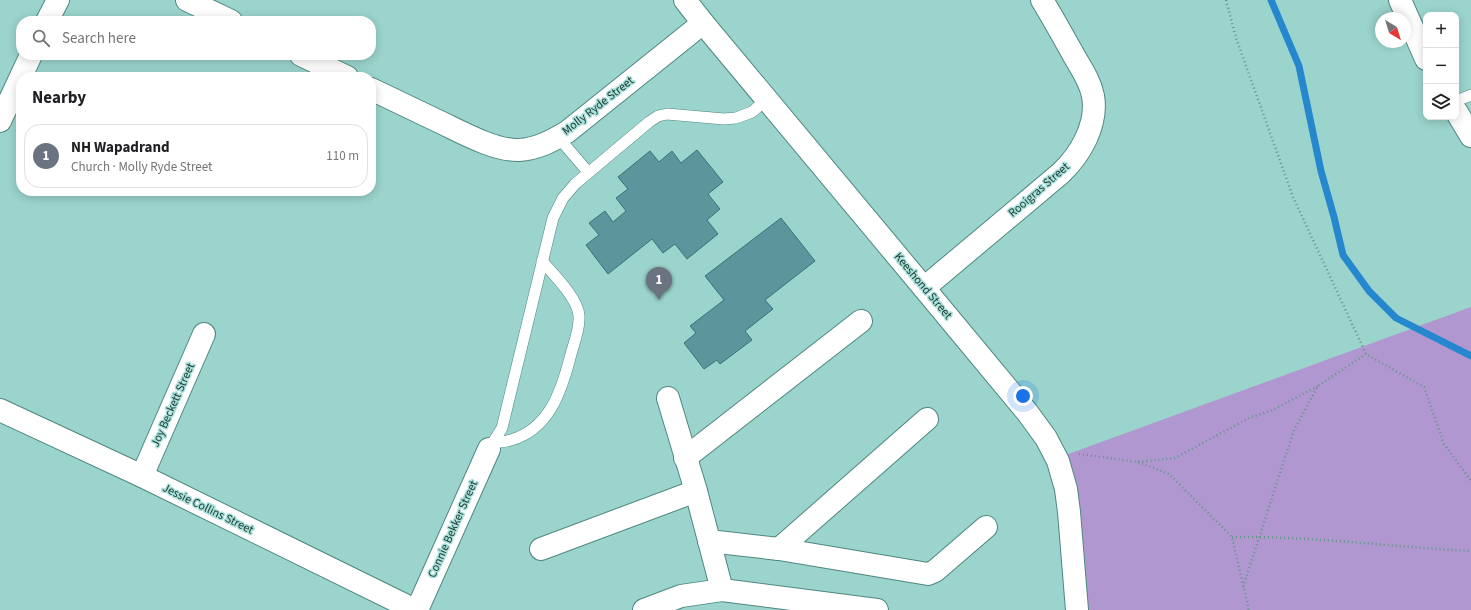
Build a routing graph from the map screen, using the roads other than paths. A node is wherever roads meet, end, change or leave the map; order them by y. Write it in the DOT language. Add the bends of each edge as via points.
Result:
graph roads {
  1 [pos="58,0"];
  2 [pos="187,0"];
  3 [pos="685,0"];
  4 [pos="1042,0"];
  5 [pos="1400,0"];
  6 [pos="50,16"];
  7 [pos="220,16"];
  8 [pos="703,23"];
  9 [pos="1423,52"];
  10 [pos="29,60"];
  11 [pos="311,60"];
  12 [pos="23,72"];
  13 [pos="337,72"];
  14 [pos="16,87"];
  15 [pos="376,90"];
  16 [pos="1471,95"];
  17 [pos="766,99"];
  18 [pos="1459,99"];
  19 [pos="1459,116"];
  20 [pos="0,121"];
  21 [pos="1471,136"];
  22 [pos="558,138"];
  23 [pos="588,172"];
  24 [pos="542,261"];
  25 [pos="924,288"];
  26 [pos="861,321"];
  27 [pos="204,334"];
  28 [pos="668,398"];
  29 [pos="0,410"];
  30 [pos="927,419"];
  31 [pos="491,446"];
  32 [pos="686,458"];
  33 [pos="142,476"];
  34 [pos="696,492"];
  35 [pos="986,527"];
  36 [pos="709,541"];
  37 [pos="541,549"];
  38 [pos="779,549"];
  39 [pos="722,590"];
  40 [pos="805,605"];
  41 [pos="416,610"];
  42 [pos="644,610"];
  43 [pos="877,610"];
  44 [pos="1077,610"];
  1 -- 6 [label="street"];
  2 -- 7 [label="street"];
  3 -- 8 [label="street, Keeshond Street"];
  4 -- 25 [label="street, Rooigras Street" via="1088,80 1093,96 1093,110 1086,139 1079,153 1061,173"];
  5 -- 9 [label="street"];
  8 -- 17 [label="street, Keeshond Street"];
  8 -- 22 [label="street, Molly Ryde Street"];
  10 -- 12 [label="street"];
  11 -- 13 [label="street"];
  14 -- 20 [label="street"];
  15 -- 22 [label="street, Molly Ryde Street" via="503,149 532,148"];
  16 -- 18 [label="lane"];
  17 -- 23 [label="lane" via="752,112 736,118 671,114 658,116"];
  17 -- 25 [label="street, Keeshond Street"];
  19 -- 21 [label="street"];
  22 -- 23 [label="lane"];
  23 -- 24 [label="lane" via="563,198 553,218"];
  24 -- 31 [label="lane" via="502,428"];
  24 -- 31 [label="lane" via="570,295 579,316 570,357 552,408 524,435"];
  25 -- 44 [label="street, Keeshond Street" via="1041,430 1053,451 1066,490"];
  26 -- 32 [label="street"];
  27 -- 33 [label="street, Joy Beckett Street"];
  28 -- 32 [label="street"];
  29 -- 33 [label="street, Jessie Collins Street"];
  30 -- 38 [label="street"];
  31 -- 41 [label="street, Connie Bekker Street"];
  32 -- 34 [label="street"];
  33 -- 41 [label="street, Jessie Collins Street"];
  34 -- 36 [label="street"];
  34 -- 37 [label="street"];
  35 -- 38 [label="street" via="935,571 928,574"];
  36 -- 38 [label="street"];
  36 -- 39 [label="street"];
  39 -- 40 [label="street"];
  39 -- 42 [label="street" via="681,596"];
  40 -- 43 [label="street"];
}
